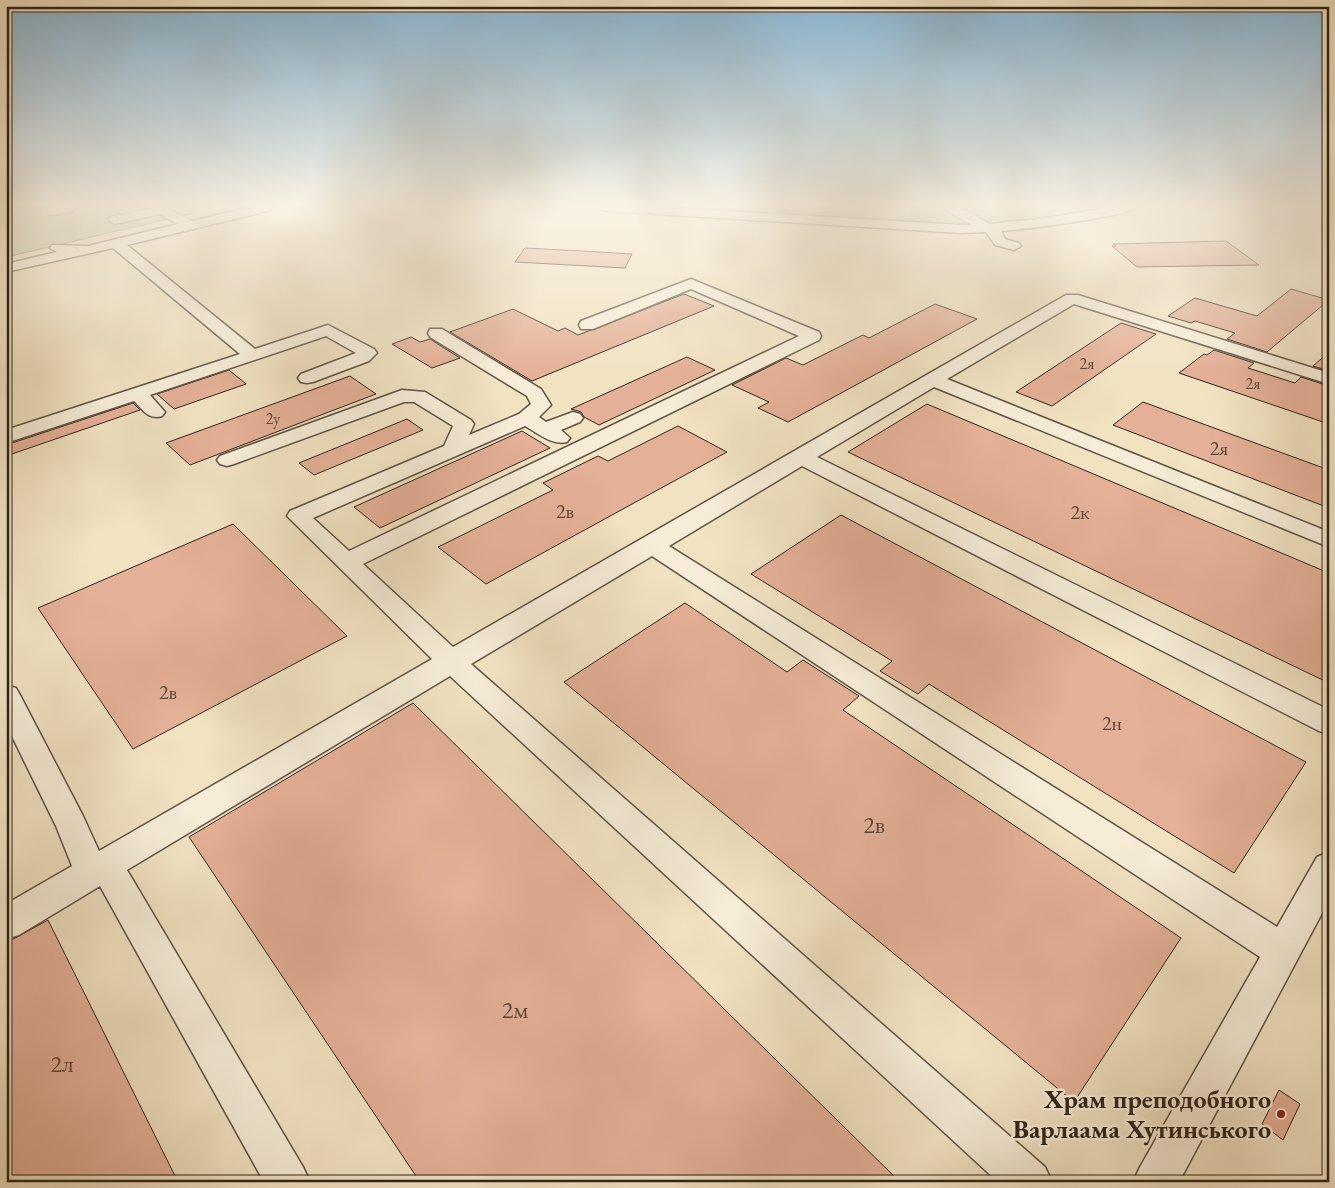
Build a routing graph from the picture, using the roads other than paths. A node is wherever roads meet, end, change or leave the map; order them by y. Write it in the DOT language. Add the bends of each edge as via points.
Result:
graph roads {
  1 [pos="31,262"];
  2 [pos="139,262"];
  3 [pos="6,268"];
  4 [pos="587,325"];
  5 [pos="436,333"];
  6 [pos="253,356"];
  7 [pos="307,378"];
  8 [pos="1329,379"];
  9 [pos="932,380"];
  10 [pos="137,393"];
  11 [pos="155,412"];
  12 [pos="573,418"];
  13 [pos="544,428"];
  14 [pos="6,436"];
  15 [pos="453,449"];
  16 [pos="801,458"];
  17 [pos="227,460"];
  18 [pos="1329,540"];
  19 [pos="652,545"];
  20 [pos="347,562"];
  21 [pos="452,662"];
  22 [pos="6,695"];
  23 [pos="1329,723"];
  24 [pos="1329,867"];
  25 [pos="99,869"];
  26 [pos="6,923"];
  27 [pos="1282,951"];
  28 [pos="288,1182"];
  29 [pos="1030,1182"];
  30 [pos="1155,1182"];
  1 -- 3 [label="lane"];
  2 -- 6 [label="lane"];
  4 -- 20 [label="lane" via="692,284 813,336"];
  5 -- 13 [label="lane" via="534,393 541,405"];
  6 -- 7 [label="lane" via="328,330 368,353"];
  6 -- 10 [label="lane"];
  8 -- 9 [label="lane" via="1072,298"];
  9 -- 16 [label="lane"];
  9 -- 18 [label="lane"];
  10 -- 11 [label="lane"];
  10 -- 14 [label="lane"];
  12 -- 13 [label="lane"];
  13 -- 15 [label="lane"];
  15 -- 17 [label="lane" via="464,424 418,396 402,396"];
  15 -- 20 [label="lane" via="298,516"];
  16 -- 19 [label="lane"];
  16 -- 23 [label="lane"];
  19 -- 21 [label="lane"];
  19 -- 27 [label="lane"];
  20 -- 21 [label="lane"];
  21 -- 25 [label="lane"];
  21 -- 29 [label="lane"];
  22 -- 25 [label="lane" via="72,826"];
  24 -- 27 [label="lane"];
  25 -- 26 [label="lane"];
  25 -- 28 [label="lane"];
  27 -- 30 [label="lane"];
}
